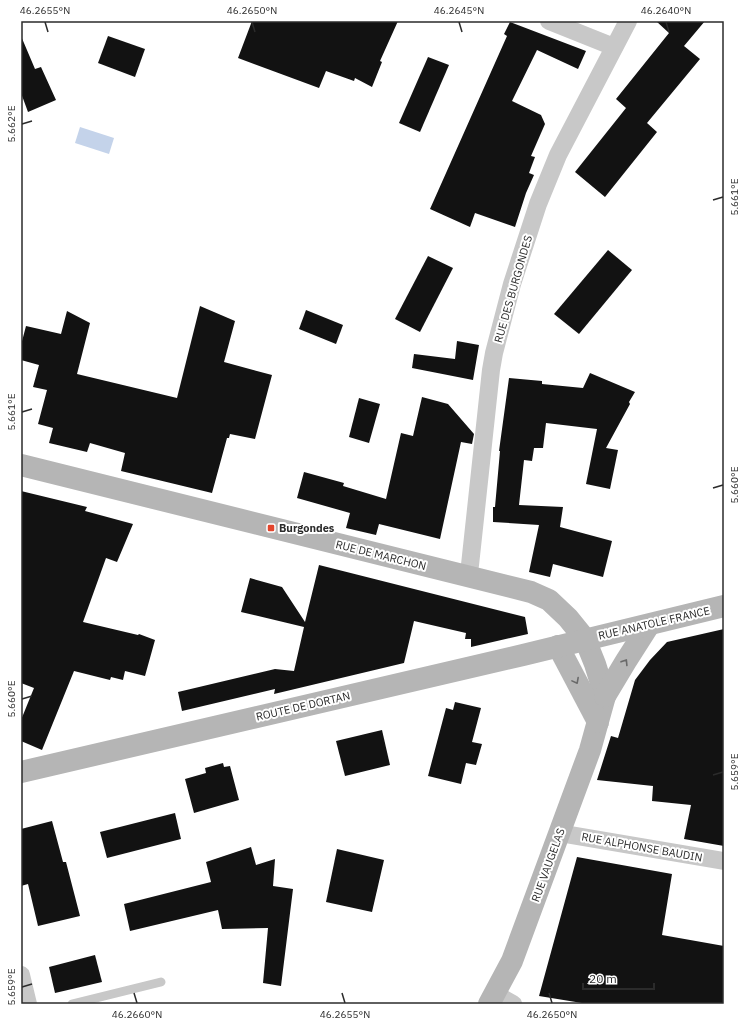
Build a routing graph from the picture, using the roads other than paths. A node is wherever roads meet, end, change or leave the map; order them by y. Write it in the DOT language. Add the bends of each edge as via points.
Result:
graph roads {
  1 [pos="549,21"];
  2 [pos="628,21"];
  3 [pos="614,47"];
  4 [pos="21,465"];
  5 [pos="467,577"];
  6 [pos="724,606"];
  7 [pos="649,625"];
  8 [pos="585,639"];
  9 [pos="558,646"];
  10 [pos="605,696"];
  11 [pos="598,722"];
  12 [pos="21,772"];
  13 [pos="559,833"];
  14 [pos="724,861"];
  15 [pos="21,975"];
  16 [pos="161,982"];
  17 [pos="499,1001"];
  18 [pos="28,1004"];
  19 [pos="72,1004"];
  1 -- 3 [label="street"];
  2 -- 3 [label="street, RUE DES BURGONDES"];
  3 -- 5 [label="street, RUE DES BURGONDES" via="558,155 538,204 512,284 491,370"];
  4 -- 5 [label="main road, RUE DE MARCHON"];
  5 -- 8 [label="main road, RUE DE MARCHON" via="531,592 549,600"];
  6 -- 7 [label="main road, RUE ANATOLE FRANCE"];
  7 -- 8 [label="main road, RUE ANATOLE FRANCE"];
  10 -- 7 [label="main road, RUE VAUGELAS, one-way"];
  8 -- 9 [label="main road, ROUTE DE DORTAN"];
  8 -- 10 [label="main road"];
  9 -- 11 [label="main road, one-way"];
  9 -- 12 [label="main road, ROUTE DE DORTAN"];
  10 -- 11 [label="main road, RUE VAUGELAS"];
  11 -- 13 [label="main road, RUE VAUGELAS"];
  13 -- 14 [label="street, RUE ALPHONSE BAUDIN"];
  13 -- 17 [label="main road, RUE VAUGELAS"];
  15 -- 18 [label="street"];
  16 -- 19 [label="lane"];
}
